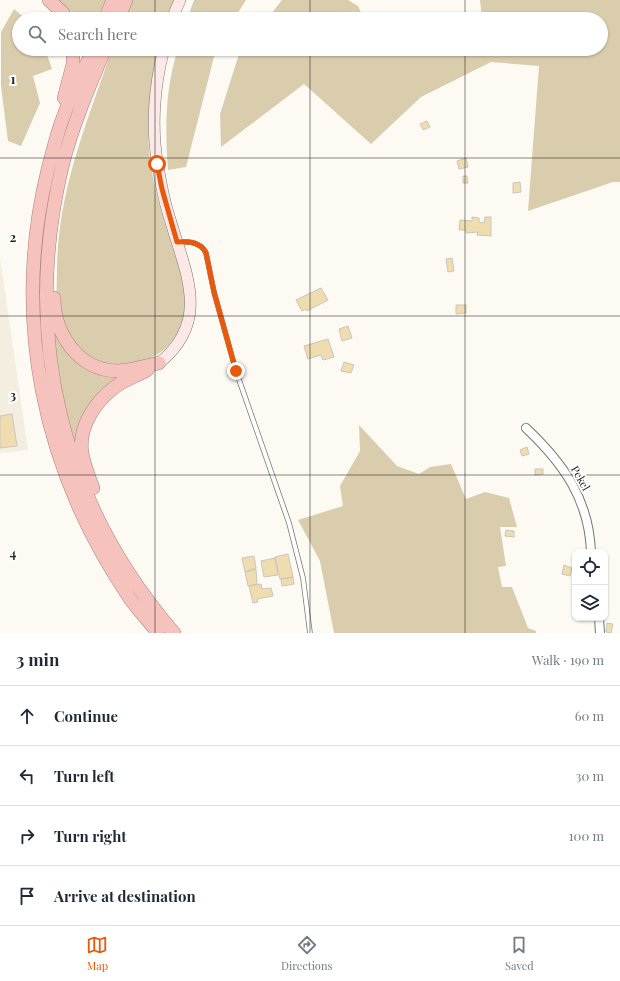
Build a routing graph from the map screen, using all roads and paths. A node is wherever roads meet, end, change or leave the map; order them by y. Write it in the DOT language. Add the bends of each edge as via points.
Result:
graph roads {
  1 [pos="49,0"];
  2 [pos="113,0"];
  3 [pos="126,0"];
  4 [pos="180,0"];
  5 [pos="61,12"];
  6 [pos="108,12"];
  7 [pos="121,12"];
  8 [pos="175,12"];
  9 [pos="73,56"];
  10 [pos="90,56"];
  11 [pos="102,56"];
  12 [pos="162,56"];
  13 [pos="64,115"];
  14 [pos="50,230"];
  15 [pos="177,242"];
  16 [pos="159,363"];
  17 [pos="526,428"];
  18 [pos="104,533"];
  19 [pos="591,549"];
  20 [pos="599,621"];
  21 [pos="158,633"];
  22 [pos="174,633"];
  23 [pos="310,633"];
  24 [pos="600,633"];
  1 -- 5 [label="highway"];
  2 -- 6 [label="highway"];
  3 -- 7 [label="highway"];
  4 -- 8 [label="main road"];
  9 -- 13 [label="highway" via="64,98"];
  10 -- 13 [label="highway"];
  11 -- 14 [label="highway" via="62,165"];
  12 -- 15 [label="main road" via="158,72 155,141 162,189"];
  13 -- 21 [label="highway" via="48,170 35,241 34,337 46,413 56,451 87,527 129,598"];
  14 -- 16 [label="highway" via="56,321 71,349 86,362 104,369 117,371"];
  14 -- 18 [label="highway" via="46,275 47,333 58,410 69,448"];
  15 -- 16 [label="main road" via="188,274 191,310 181,338 169,355"];
  15 -- 23 [label="lane" via="198,244 206,253 236,371 289,523 303,578"];
  16 -- 18 [label="highway" via="116,386 89,416 84,429 82,453"];
  17 -- 19 [label="street, Pekel" via="560,465 578,494 587,517"];
  18 -- 22 [label="highway" via="137,584"];
  20 -- 24 [label="street"];
}
